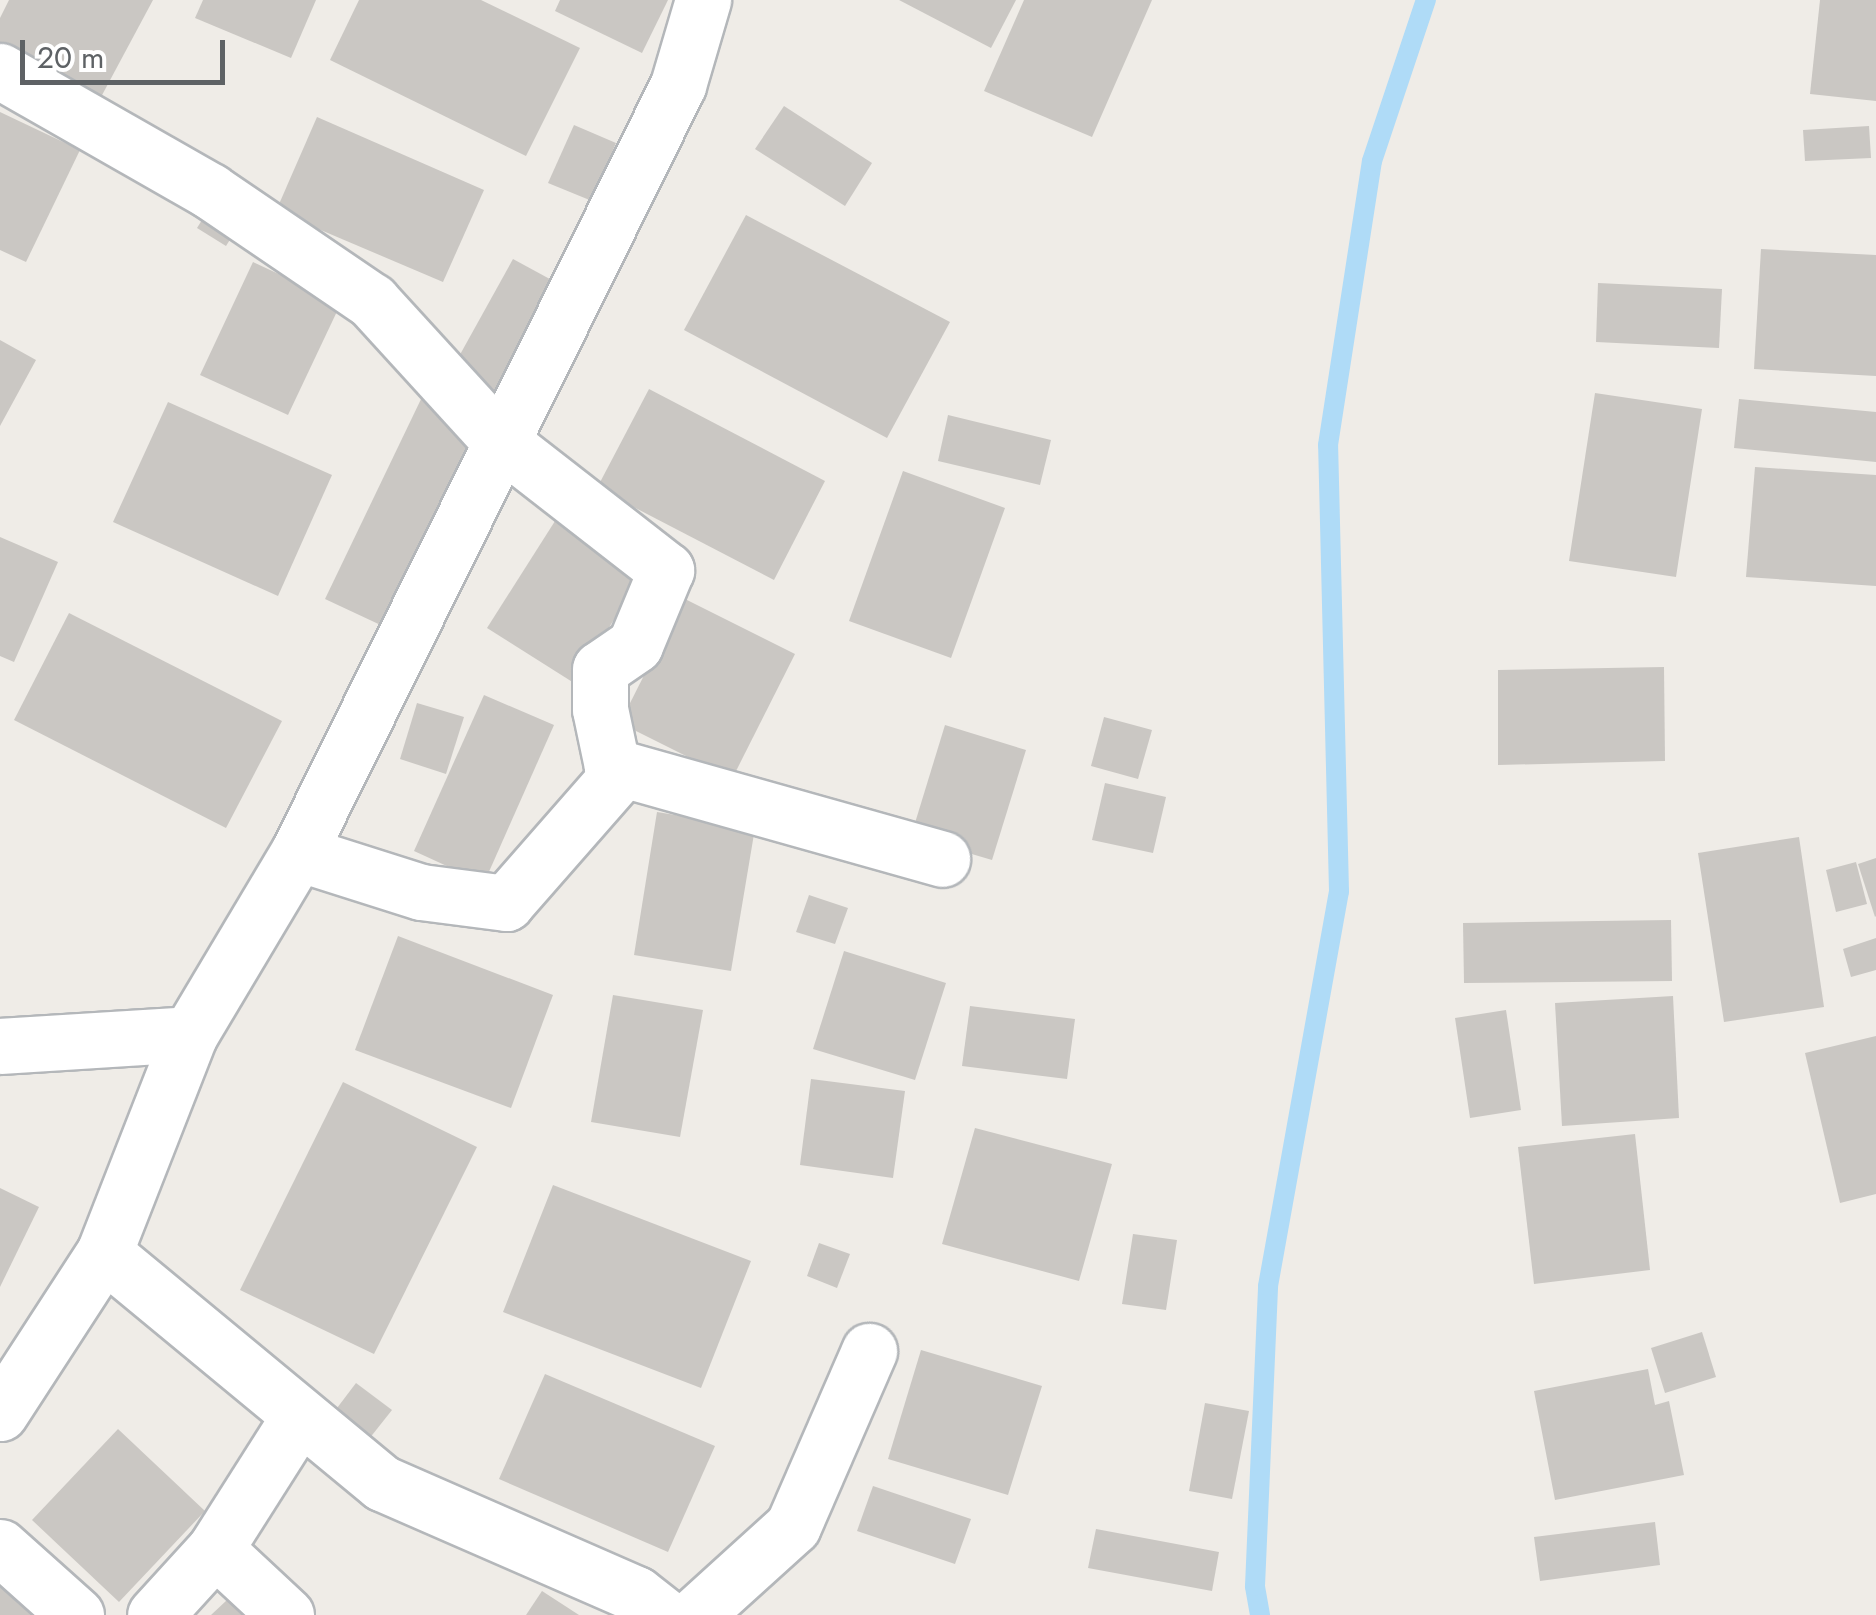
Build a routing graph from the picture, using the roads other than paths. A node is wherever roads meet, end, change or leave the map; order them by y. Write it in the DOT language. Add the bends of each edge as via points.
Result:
graph roads {
  1 [pos="703,0"];
  2 [pos="0,71"];
  3 [pos="500,440"];
  4 [pos="612,766"];
  5 [pos="298,853"];
  6 [pos="942,859"];
  7 [pos="190,1034"];
  8 [pos="0,1046"];
  9 [pos="104,1253"];
  10 [pos="869,1352"];
  11 [pos="0,1412"];
  12 [pos="298,1418"];
  13 [pos="0,1547"];
  14 [pos="215,1549"];
  15 [pos="76,1615"];
  16 [pos="155,1615"];
  17 [pos="286,1615"];
  18 [pos="663,1615"];
  19 [pos="695,1615"];
  1 -- 3 [label="street" via="678,86"];
  2 -- 3 [label="street" via="210,191 372,300"];
  3 -- 4 [label="street" via="666,570 635,645 600,669"];
  3 -- 5 [label="street"];
  4 -- 5 [label="street" via="620,774 506,903 421,892"];
  4 -- 6 [label="street"];
  5 -- 7 [label="street"];
  7 -- 8 [label="street"];
  7 -- 9 [label="street"];
  9 -- 11 [label="street"];
  9 -- 12 [label="street"];
  10 -- 19 [label="street" via="793,1526"];
  12 -- 14 [label="street"];
  12 -- 18 [label="street" via="382,1483 636,1594"];
  13 -- 15 [label="street"];
  14 -- 16 [label="street"];
  14 -- 17 [label="street"];
}
